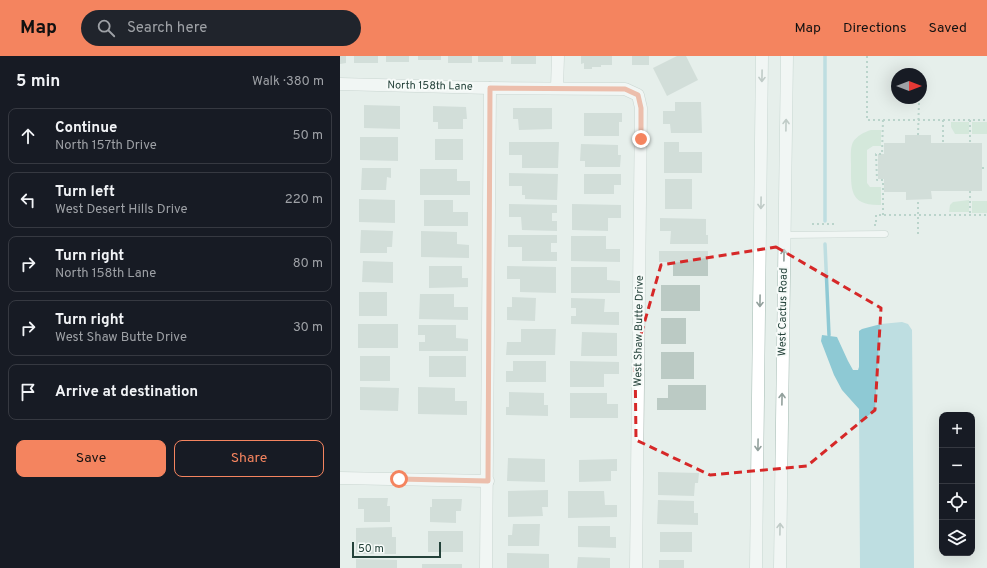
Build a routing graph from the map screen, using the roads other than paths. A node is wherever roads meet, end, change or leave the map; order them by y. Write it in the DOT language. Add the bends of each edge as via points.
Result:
graph roads {
  1 [pos="558,56"];
  2 [pos="762,56"];
  3 [pos="787,56"];
  4 [pos="340,84"];
  5 [pos="490,88"];
  6 [pos="557,88"];
  7 [pos="638,95"];
  8 [pos="885,234"];
  9 [pos="784,235"];
  10 [pos="340,478"];
  11 [pos="488,481"];
  12 [pos="486,568"];
  13 [pos="636,568"];
  14 [pos="756,568"];
  15 [pos="780,568"];
  1 -- 6 [label="street"];
  2 -- 14 [label="street, West Cactus Road, one-way"];
  9 -- 3 [label="street, West Cactus Road, one-way"];
  4 -- 5 [label="street, North 158th Lane"];
  5 -- 6 [label="street, North 158th Lane"];
  5 -- 11 [label="street"];
  6 -- 7 [label="street, North 158th Lane" via="625,89"];
  7 -- 13 [label="street, West Shaw Butte Drive" via="641,108"];
  8 -- 9 [label="lane"];
  15 -- 9 [label="street, West Cactus Road, one-way"];
  10 -- 11 [label="street"];
  11 -- 12 [label="street"];
}
